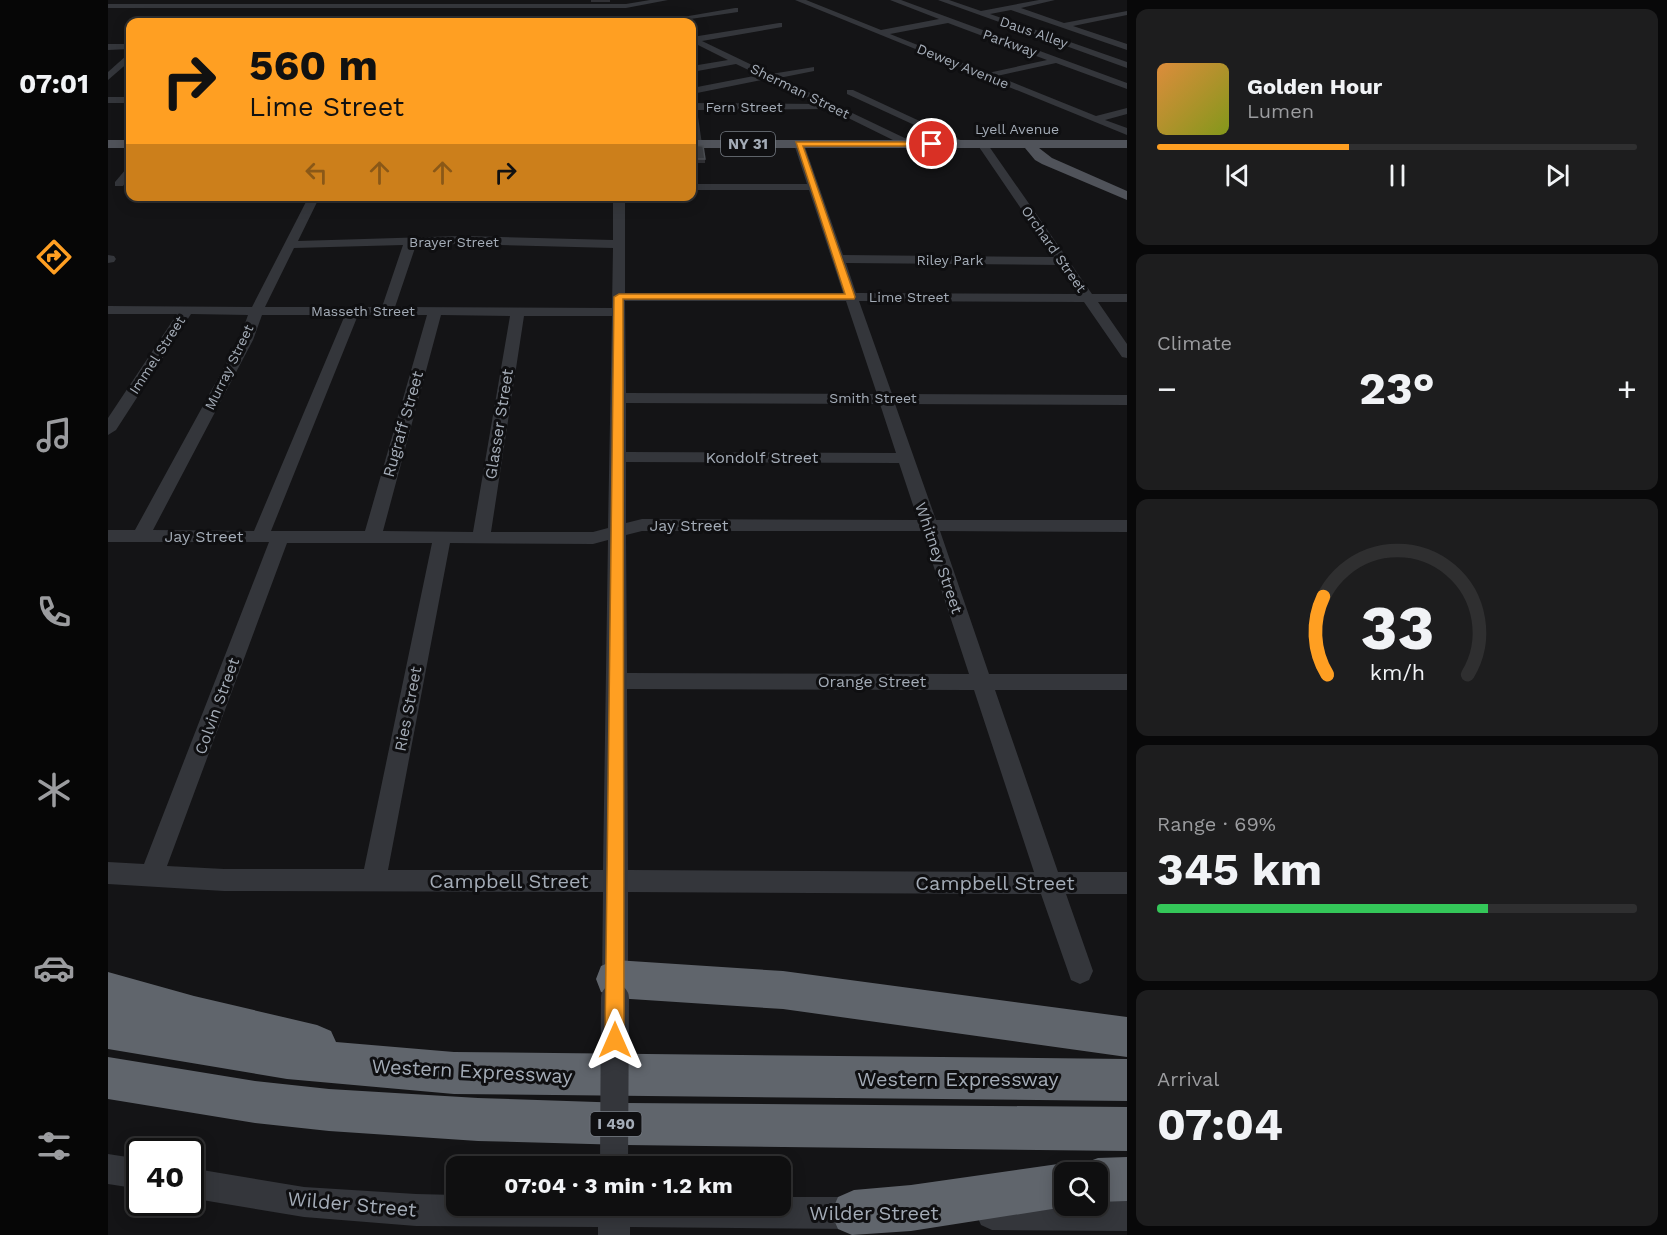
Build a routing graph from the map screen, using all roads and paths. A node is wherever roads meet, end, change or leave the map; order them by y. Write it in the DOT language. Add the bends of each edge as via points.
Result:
graph roads {
  1 [pos="150,0"];
  2 [pos="664,0"];
  3 [pos="799,0"];
  4 [pos="894,0"];
  5 [pos="942,0"];
  6 [pos="989,0"];
  7 [pos="1052,0"];
  8 [pos="216,3"];
  9 [pos="284,3"];
  10 [pos="365,3"];
  11 [pos="450,3"];
  12 [pos="520,3"];
  13 [pos="626,3"];
  14 [pos="108,6"];
  15 [pos="143,6"];
  16 [pos="187,6"];
  17 [pos="269,6"];
  18 [pos="344,6"];
  19 [pos="1012,8"];
  20 [pos="735,10"];
  21 [pos="637,12"];
  22 [pos="1127,13"];
  23 [pos="261,14"];
  24 [pos="339,14"];
  25 [pos="981,14"];
  26 [pos="175,17"];
  27 [pos="683,18"];
  28 [pos="948,20"];
  29 [pos="779,25"];
  30 [pos="1065,25"];
  31 [pos="880,33"];
  32 [pos="696,41"];
  33 [pos="696,43"];
  34 [pos="1126,45"];
  35 [pos="108,47"];
  36 [pos="126,47"];
  37 [pos="1091,52"];
  38 [pos="1057,60"];
  39 [pos="126,61"];
  40 [pos="736,61"];
  41 [pos="1127,65"];
  42 [pos="696,68"];
  43 [pos="811,69"];
  44 [pos="769,76"];
  45 [pos="987,76"];
  46 [pos="108,77"];
  47 [pos="1127,86"];
  48 [pos="866,88"];
  49 [pos="696,90"];
  50 [pos="850,92"];
  51 [pos="816,99"];
  52 [pos="108,100"];
  53 [pos="126,100"];
  54 [pos="696,106"];
  55 [pos="832,107"];
  56 [pos="1127,111"];
  57 [pos="1095,119"];
  58 [pos="1127,132"];
  59 [pos="108,144"];
  60 [pos="126,144"];
  61 [pos="696,144"];
  62 [pos="799,144"];
  63 [pos="909,144"];
  64 [pos="964,144"];
  65 [pos="982,144"];
  66 [pos="1006,144"];
  67 [pos="1029,144"];
  68 [pos="1127,144"];
  69 [pos="1047,161"];
  70 [pos="126,176"];
  71 [pos="119,184"];
  72 [pos="696,187"];
  73 [pos="813,187"];
  74 [pos="1127,196"];
  75 [pos="312,201"];
  76 [pos="619,201"];
  77 [pos="411,241"];
  78 [pos="619,244"];
  79 [pos="288,245"];
  80 [pos="838,259"];
  81 [pos="1063,261"];
  82 [pos="851,297"];
  83 [pos="1088,298"];
  84 [pos="1127,298"];
  85 [pos="619,304"];
  86 [pos="108,310"];
  87 [pos="187,310"];
  88 [pos="256,310"];
  89 [pos="353,311"];
  90 [pos="387,311"];
  91 [pos="435,311"];
  92 [pos="518,312"];
  93 [pos="1127,354"];
  94 [pos="618,398"];
  95 [pos="885,398"];
  96 [pos="1127,400"];
  97 [pos="108,430"];
  98 [pos="618,457"];
  99 [pos="905,458"];
  100 [pos="928,526"];
  101 [pos="1127,526"];
  102 [pos="618,531"];
  103 [pos="108,536"];
  104 [pos="141,536"];
  105 [pos="270,537"];
  106 [pos="372,537"];
  107 [pos="442,537"];
  108 [pos="481,537"];
  109 [pos="617,681"];
  110 [pos="982,682"];
  111 [pos="1127,682"];
  112 [pos="108,873"];
  113 [pos="152,874"];
  114 [pos="374,880"];
  115 [pos="616,881"];
  116 [pos="1050,883"];
  117 [pos="1127,883"];
  118 [pos="1080,971"];
  119 [pos="615,988"];
  120 [pos="108,992"];
  121 [pos="108,1029"];
  122 [pos="1127,1037"];
  123 [pos="454,1072"];
  124 [pos="108,1078"];
  125 [pos="1127,1080"];
  126 [pos="1127,1129"];
  127 [pos="614,1156"];
  128 [pos="108,1168"];
  129 [pos="126,1171"];
  130 [pos="1127,1179"];
  131 [pos="1108,1180"];
  132 [pos="204,1186"];
  133 [pos="1054,1187"];
  134 [pos="854,1213"];
  135 [pos="1127,1215"];
  136 [pos="614,1218"];
  1 -- 15 [label="street"];
  2 -- 13 [label="street"];
  3 -- 31 [label="street, Dewey Avenue"];
  4 -- 28 [label="street, Parkway"];
  5 -- 25 [label="street, Daus Alley"];
  6 -- 19 [label="street"];
  7 -- 19 [label="street"];
  8 -- 16 [label="street"];
  8 -- 17 [label="street"];
  9 -- 17 [label="street"];
  9 -- 18 [label="street"];
  10 -- 11 [label="street" via="407,10"];
  10 -- 18 [label="street"];
  11 -- 12 [label="street" via="463,10"];
  12 -- 13 [label="street" via="570,11"];
  13 -- 21 [label="street"];
  14 -- 15 [label="street"];
  15 -- 16 [label="street"];
  16 -- 26 [label="street"];
  17 -- 23 [label="street"];
  18 -- 24 [label="street"];
  19 -- 25 [label="street"];
  19 -- 30 [label="street"];
  20 -- 27 [label="street"];
  22 -- 30 [label="street"];
  25 -- 28 [label="street"];
  25 -- 37 [label="street, Daus Alley"];
  28 -- 31 [label="street"];
  28 -- 38 [label="street, Parkway"];
  29 -- 32 [label="street"];
  30 -- 34 [label="street"];
  31 -- 45 [label="street, Dewey Avenue"];
  33 -- 40 [label="street, Sherman Street"];
  34 -- 37 [label="street"];
  35 -- 36 [label="street"];
  37 -- 38 [label="street"];
  37 -- 41 [label="street, Daus Alley"];
  38 -- 45 [label="street"];
  38 -- 47 [label="street, Parkway"];
  39 -- 46 [label="street"];
  40 -- 42 [label="street"];
  40 -- 44 [label="street, Sherman Street"];
  43 -- 44 [label="street"];
  44 -- 49 [label="street"];
  44 -- 51 [label="street, Sherman Street"];
  45 -- 57 [label="street, Dewey Avenue"];
  48 -- 50 [label="street"];
  50 -- 51 [label="street"];
  50 -- 64 [label="street"];
  51 -- 55 [label="street, Sherman Street"];
  52 -- 53 [label="street"];
  54 -- 55 [label="street, Fern Street"];
  55 -- 63 [label="street, Sherman Street"];
  56 -- 57 [label="street"];
  57 -- 58 [label="street, Dewey Avenue"];
  59 -- 60 [label="main road"];
  61 -- 62 [label="main road, Lyell Avenue / NY 31"];
  62 -- 63 [label="main road, Lyell Avenue / NY 31"];
  62 -- 73 [label="street, Whitney Street"];
  63 -- 64 [label="main road, Lyell Avenue / NY 31"];
  64 -- 65 [label="main road, Lyell Avenue / NY 31"];
  65 -- 66 [label="main road, Lyell Avenue / NY 31"];
  65 -- 81 [label="street, Orchard Street"];
  66 -- 67 [label="main road, Lyell Avenue / NY 31"];
  66 -- 69 [label="main road, NY 31"];
  67 -- 68 [label="main road, Lyell Avenue"];
  67 -- 69 [label="main road, NY 31"];
  69 -- 74 [label="main road, NY 31"];
  70 -- 71 [label="street"];
  72 -- 73 [label="street"];
  73 -- 80 [label="street, Whitney Street"];
  75 -- 79 [label="street, Murray Street"];
  76 -- 78 [label="street"];
  77 -- 78 [label="street, Brayer Street"];
  77 -- 79 [label="street, Brayer Street"];
  77 -- 90 [label="street"];
  78 -- 85 [label="street"];
  79 -- 88 [label="street, Murray Street"];
  80 -- 81 [label="street, Riley Park"];
  80 -- 82 [label="street, Whitney Street"];
  81 -- 83 [label="street, Orchard Street"];
  82 -- 83 [label="street, Lime Street"];
  82 -- 85 [label="street, Lime Street"];
  82 -- 95 [label="street, Whitney Street"];
  83 -- 84 [label="street, Lime Street"];
  83 -- 93 [label="street, Orchard Street"];
  85 -- 92 [label="street, Masseth Street"];
  85 -- 94 [label="street"];
  86 -- 87 [label="street, Masseth Street"];
  87 -- 88 [label="street, Masseth Street"];
  87 -- 97 [label="street, Immel Street"];
  88 -- 89 [label="street, Masseth Street"];
  88 -- 104 [label="street, Murray Street" via="246,340"];
  89 -- 90 [label="street, Masseth Street"];
  89 -- 105 [label="street, Colvin Street"];
  90 -- 91 [label="street, Masseth Street"];
  91 -- 92 [label="street, Masseth Street"];
  91 -- 106 [label="street, Rugraff Street"];
  92 -- 108 [label="street, Glasser Street"];
  94 -- 95 [label="street, Smith Street"];
  94 -- 98 [label="street"];
  95 -- 96 [label="street, Smith Street"];
  95 -- 99 [label="street, Whitney Street"];
  98 -- 99 [label="street, Kondolf Street"];
  98 -- 102 [label="street"];
  99 -- 100 [label="street, Whitney Street"];
  100 -- 101 [label="street, Jay Street"];
  100 -- 102 [label="street, Jay Street" via="642,525"];
  100 -- 110 [label="street, Whitney Street"];
  102 -- 108 [label="street, Jay Street" via="593,538"];
  102 -- 109 [label="street"];
  103 -- 104 [label="street, Jay Street"];
  104 -- 105 [label="street, Jay Street"];
  105 -- 106 [label="street, Jay Street"];
  105 -- 113 [label="street, Colvin Street"];
  106 -- 107 [label="street, Jay Street"];
  107 -- 108 [label="street, Jay Street"];
  107 -- 114 [label="street, Ries Street"];
  109 -- 110 [label="street, Orange Street"];
  109 -- 115 [label="street"];
  110 -- 111 [label="street, Orange Street"];
  110 -- 116 [label="street, Whitney Street"];
  112 -- 113 [label="street, Campbell Street"];
  113 -- 114 [label="street, Campbell Street" via="224,880"];
  114 -- 115 [label="street, Campbell Street"];
  115 -- 116 [label="street, Campbell Street"];
  115 -- 119 [label="street"];
  116 -- 117 [label="street, Campbell Street"];
  116 -- 118 [label="street, Whitney Street"];
  119 -- 122 [label="highway" via="783,990"];
  119 -- 127 [label="street, bridge"];
  120 -- 123 [label="highway" via="274,1036"];
  121 -- 123 [label="highway, Western Expressway" via="287,1058"];
  123 -- 125 [label="highway, Western Expressway" via="602,1077"];
  124 -- 126 [label="highway, I 490" via="250,1102 447,1120"];
  128 -- 129 [label="street"];
  130 -- 131 [label="highway"];
  132 -- 136 [label="street, Wilder Street" via="354,1207"];
  133 -- 134 [label="highway"];
  134 -- 135 [label="street, Wilder Street"];
  134 -- 136 [label="street, Wilder Street"];
}
